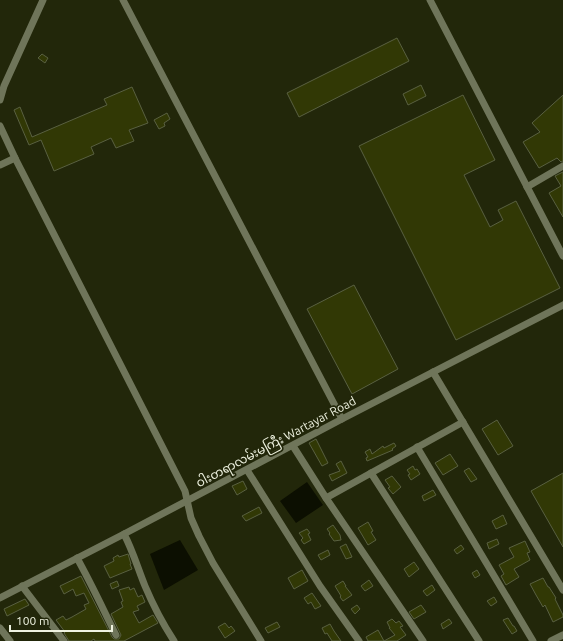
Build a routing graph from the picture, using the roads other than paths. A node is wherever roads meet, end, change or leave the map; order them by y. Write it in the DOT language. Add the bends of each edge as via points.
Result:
graph roads {
  1 [pos="43,0"];
  2 [pos="123,0"];
  3 [pos="430,0"];
  4 [pos="2,86"];
  5 [pos="0,100"];
  6 [pos="0,126"];
  7 [pos="15,158"];
  8 [pos="0,165"];
  9 [pos="563,166"];
  10 [pos="527,187"];
  11 [pos="563,256"];
  12 [pos="563,305"];
  13 [pos="433,372"];
  14 [pos="342,419"];
  15 [pos="463,422"];
  16 [pos="292,446"];
  17 [pos="417,447"];
  18 [pos="247,470"];
  19 [pos="371,473"];
  20 [pos="326,498"];
  21 [pos="187,501"];
  22 [pos="124,534"];
  23 [pos="77,558"];
  24 [pos="22,586"];
  25 [pos="563,590"];
  26 [pos="0,598"];
  27 [pos="0,628"];
  28 [pos="563,634"];
  29 [pos="116,635"];
  30 [pos="10,641"];
  31 [pos="64,641"];
  32 [pos="174,641"];
  33 [pos="261,641"];
  34 [pos="359,641"];
  35 [pos="423,641"];
  36 [pos="479,641"];
  37 [pos="533,641"];
  38 [pos="551,641"];
  1 -- 4 [label="street"];
  2 -- 14 [label="street"];
  3 -- 10 [label="street"];
  4 -- 5 [label="street"];
  6 -- 7 [label="street"];
  7 -- 8 [label="street"];
  7 -- 21 [label="street" via="185,491"];
  9 -- 10 [label="street"];
  10 -- 11 [label="street"];
  12 -- 13 [label="street, ဝါးတရာလမ်းမကြီး Wartayar Road"];
  13 -- 14 [label="street, ဝါးတရာလမ်းမကြီး Wartayar Road"];
  13 -- 15 [label="street"];
  14 -- 16 [label="street, ဝါးတရာလမ်းမကြီး Wartayar Road"];
  15 -- 17 [label="street"];
  15 -- 25 [label="street"];
  16 -- 18 [label="street, ဝါးတရာလမ်းမကြီး Wartayar Road"];
  16 -- 20 [label="street"];
  17 -- 19 [label="street"];
  17 -- 37 [label="street"];
  18 -- 21 [label="street, ဝါးတရာလမ်းမကြီး Wartayar Road"];
  18 -- 34 [label="street" via="320,586"];
  19 -- 20 [label="street"];
  19 -- 36 [label="street"];
  20 -- 35 [label="street"];
  21 -- 22 [label="street, ဝါးတရာလမ်းမကြီး Wartayar Road"];
  21 -- 33 [label="street" via="191,518 213,563"];
  22 -- 23 [label="street, ဝါးတရာလမ်းမကြီး Wartayar Road"];
  22 -- 32 [label="street" via="158,614"];
  23 -- 24 [label="street, ဝါးတရာလမ်းမကြီး Wartayar Road"];
  23 -- 29 [label="street"];
  24 -- 26 [label="street, ဝါးတရာလမ်းမကြီး Wartayar Road"];
  24 -- 31 [label="street"];
  27 -- 30 [label="street"];
  28 -- 38 [label="street"];
}
